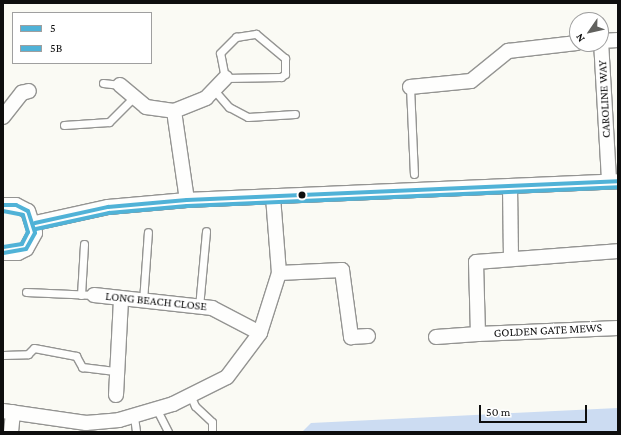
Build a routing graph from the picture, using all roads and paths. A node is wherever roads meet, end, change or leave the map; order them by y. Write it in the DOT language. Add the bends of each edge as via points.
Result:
graph roads {
  1 [pos="569,44"];
  2 [pos="602,52"];
  3 [pos="225,78"];
  4 [pos="103,83"];
  5 [pos="120,85"];
  6 [pos="410,87"];
  7 [pos="214,90"];
  8 [pos="29,91"];
  9 [pos="134,97"];
  10 [pos="174,111"];
  11 [pos="296,114"];
  12 [pos="3,117"];
  13 [pos="64,125"];
  14 [pos="414,174"];
  15 [pos="614,181"];
  16 [pos="510,186"];
  17 [pos="273,196"];
  18 [pos="187,200"];
  19 [pos="3,205"];
  20 [pos="35,223"];
  21 [pos="206,231"];
  22 [pos="148,232"];
  23 [pos="84,244"];
  24 [pos="618,251"];
  25 [pos="3,253"];
  26 [pos="511,258"];
  27 [pos="279,273"];
  28 [pos="26,292"];
  29 [pos="88,295"];
  30 [pos="121,298"];
  31 [pos="143,301"];
  32 [pos="199,307"];
  33 [pos="618,328"];
  34 [pos="260,333"];
  35 [pos="478,334"];
  36 [pos="368,336"];
  37 [pos="436,337"];
  38 [pos="3,355"];
  39 [pos="117,371"];
  40 [pos="116,395"];
  41 [pos="191,397"];
  42 [pos="157,410"];
  43 [pos="8,412"];
  44 [pos="134,417"];
  45 [pos="11,432"];
  46 [pos="136,432"];
  47 [pos="168,432"];
  48 [pos="212,432"];
  1 -- 6 [label="street" via="508,51 471,81"];
  2 -- 15 [label="street, CAROLINE WAY"];
  3 -- 3 [label="lane" via="281,77 287,69 285,58 256,34 236,37 220,52"];
  3 -- 7 [label="street"];
  4 -- 5 [label="lane"];
  5 -- 9 [label="street"];
  6 -- 14 [label="lane"];
  7 -- 10 [label="street" via="206,98"];
  7 -- 11 [label="lane" via="229,107 248,117"];
  8 -- 12 [label="street" via="22,93"];
  9 -- 10 [label="street" via="146,107"];
  9 -- 13 [label="lane" via="109,122"];
  10 -- 18 [label="street"];
  15 -- 16 [label="street"];
  16 -- 17 [label="street"];
  16 -- 26 [label="street"];
  17 -- 18 [label="street"];
  17 -- 27 [label="street"];
  18 -- 20 [label="street" via="108,207"];
  19 -- 20 [label="street" via="23,207"];
  20 -- 25 [label="street" via="32,242 26,249 18,253"];
  21 -- 32 [label="lane"];
  22 -- 31 [label="lane"];
  23 -- 29 [label="lane"];
  24 -- 26 [label="street"];
  26 -- 35 [label="street, GOLDEN GATE MEWS" via="476,262"];
  27 -- 34 [label="street"];
  27 -- 36 [label="street" via="342,270 351,337"];
  28 -- 29 [label="lane"];
  29 -- 30 [label="street, LONG BEACH CLOSE"];
  30 -- 31 [label="street, LONG BEACH CLOSE"];
  30 -- 39 [label="street"];
  31 -- 32 [label="street, LONG BEACH CLOSE"];
  32 -- 34 [label="street, LONG BEACH CLOSE" via="212,308"];
  33 -- 35 [label="street, GOLDEN GATE MEWS"];
  34 -- 41 [label="street" via="227,376"];
  35 -- 37 [label="street, GOLDEN GATE MEWS"];
  38 -- 39 [label="lane" via="28,354 34,348 76,356 82,367"];
  39 -- 40 [label="street"];
  41 -- 42 [label="street"];
  41 -- 48 [label="lane" via="195,406 212,422"];
  42 -- 44 [label="street"];
  42 -- 47 [label="lane"];
  43 -- 44 [label="street" via="86,423"];
  43 -- 45 [label="street"];
  44 -- 46 [label="lane"];
}
